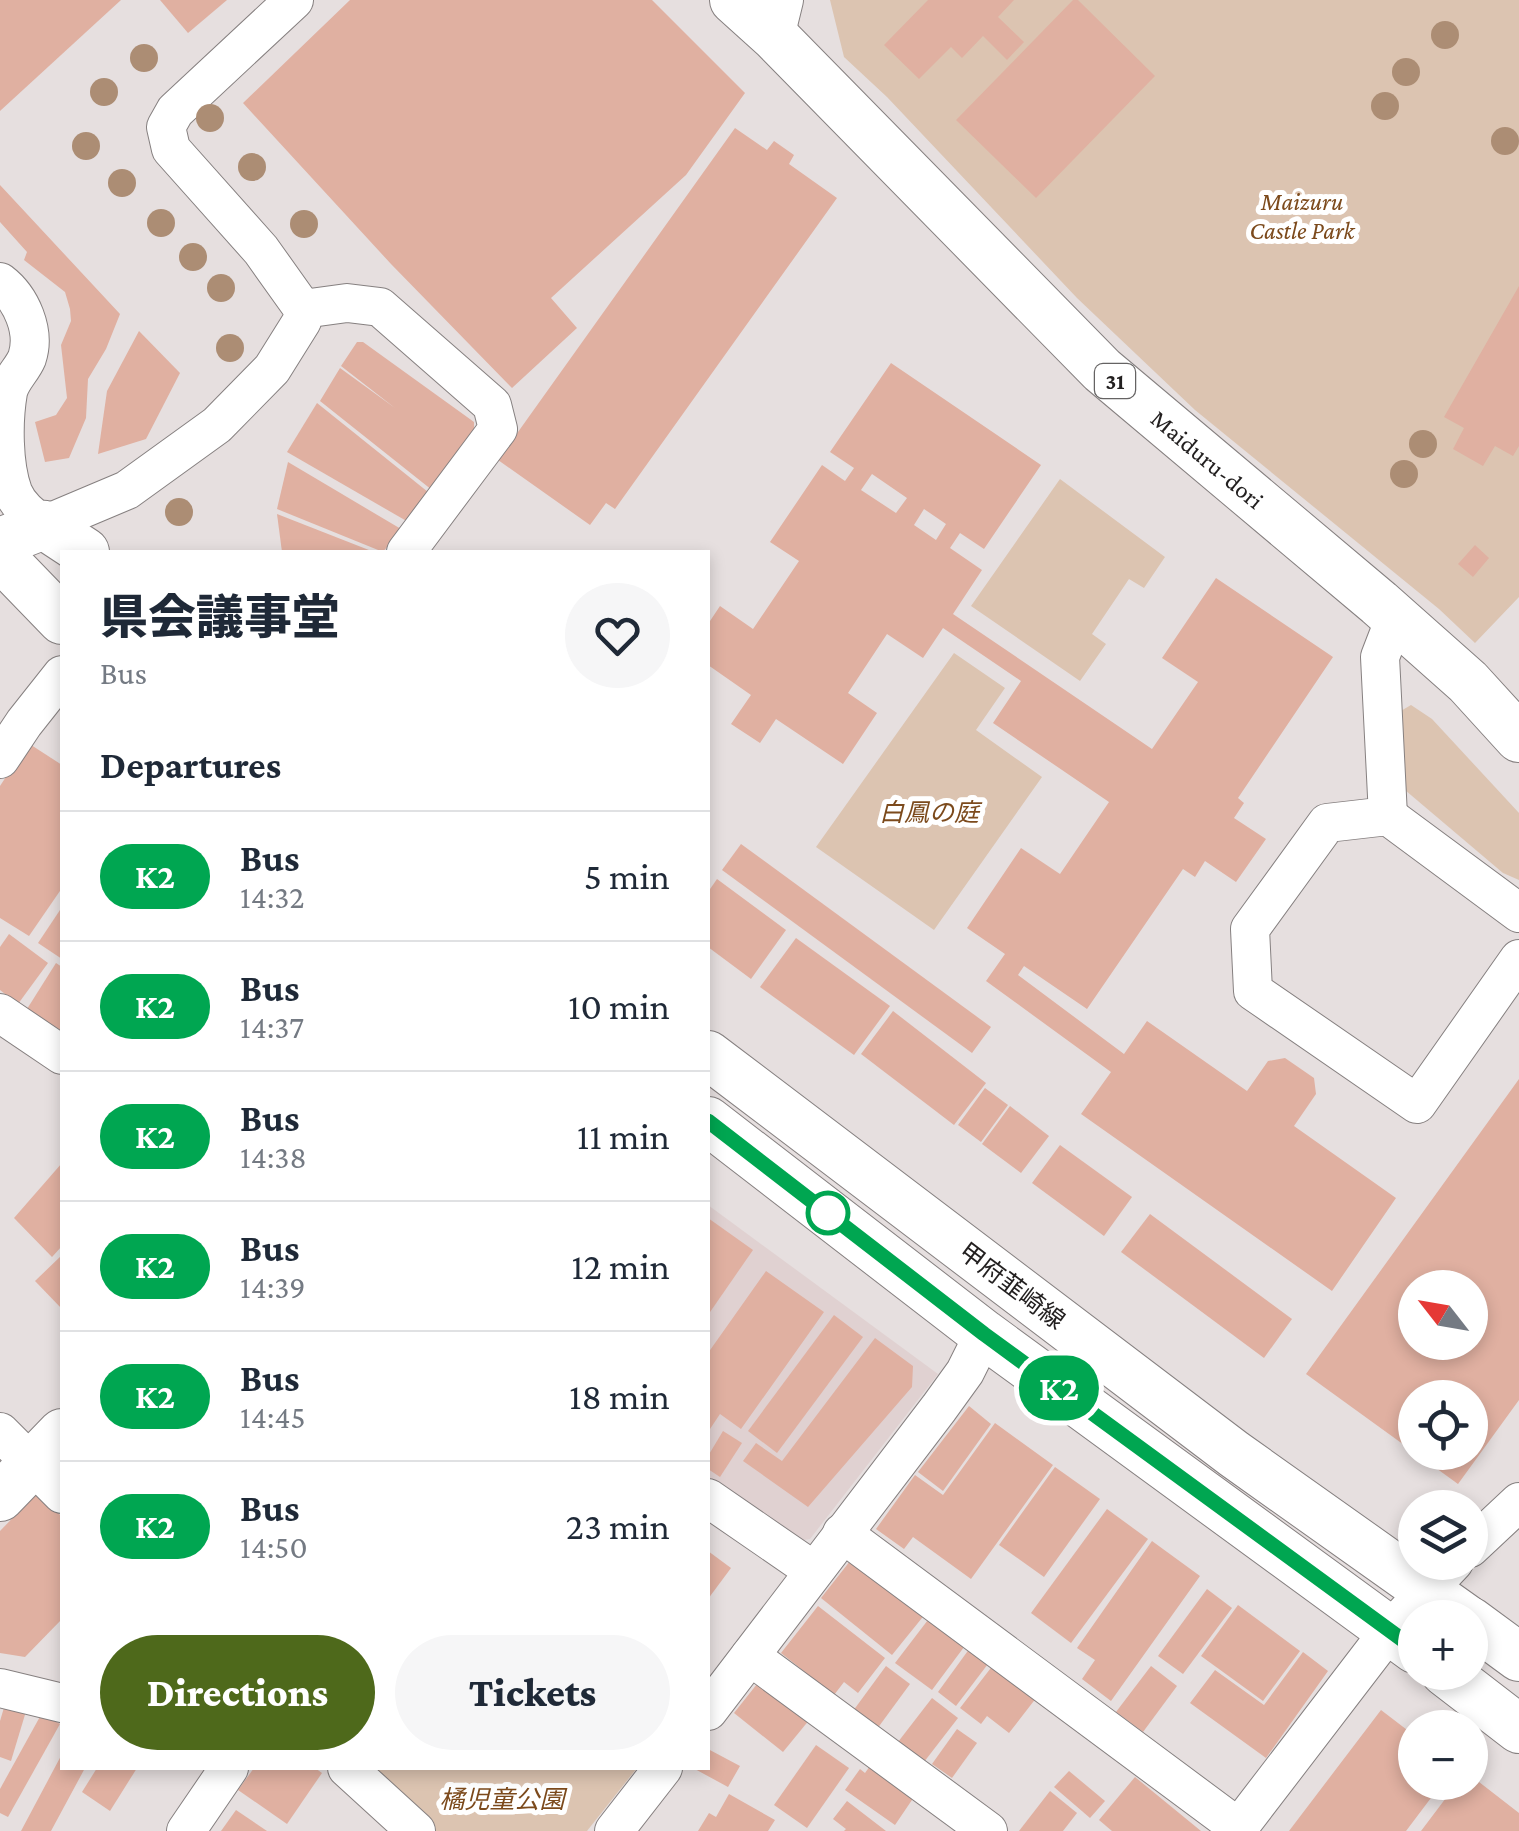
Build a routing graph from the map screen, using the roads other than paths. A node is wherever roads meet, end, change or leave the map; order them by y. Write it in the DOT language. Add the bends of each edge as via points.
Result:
graph roads {
  1 [pos="294,0"];
  2 [pos="734,0"];
  3 [pos="780,18"];
  4 [pos="0,282"];
  5 [pos="303,309"];
  6 [pos="4,392"];
  7 [pos="44,526"];
  8 [pos="0,542"];
  9 [pos="82,550"];
  10 [pos="407,550"];
  11 [pos="0,556"];
  12 [pos="60,618"];
  13 [pos="1395,618"];
  14 [pos="60,677"];
  15 [pos="1519,738"];
  16 [pos="0,760"];
  17 [pos="1388,816"];
  18 [pos="1519,913"];
  19 [pos="1519,959"];
  20 [pos="0,1013"];
  21 [pos="60,1054"];
  22 [pos="710,1057"];
  23 [pos="710,1123"];
  24 [pos="984,1334"];
  25 [pos="710,1499"];
  26 [pos="1519,1502"];
  27 [pos="1488,1531"];
  28 [pos="842,1534"];
  29 [pos="1398,1551"];
  30 [pos="814,1571"];
  31 [pos="1488,1634"];
  32 [pos="1398,1635"];
  33 [pos="1398,1645"];
  34 [pos="750,1656"];
  35 [pos="1519,1657"];
  36 [pos="0,1688"];
  37 [pos="1469,1690"];
  38 [pos="60,1703"];
  39 [pos="710,1707"];
  40 [pos="1519,1729"];
  41 [pos="228,1770"];
  42 [pos="350,1770"];
  43 [pos="661,1770"];
  44 [pos="1237,1830"];
  45 [pos="186,1831"];
  46 [pos="416,1831"];
  47 [pos="614,1831"];
  48 [pos="988,1831"];
  1 -- 5 [label="street" via="175,111 166,127 172,149"];
  2 -- 3 [label="main road, Maiduru-dori / 31"];
  3 -- 13 [label="main road, Maiduru-dori / 31" via="1102,370"];
  4 -- 6 [label="street" via="29,328 28,356"];
  5 -- 7 [label="street" via="272,369 217,425 127,490"];
  5 -- 10 [label="street" via="380,307 467,364 492,405 498,429"];
  6 -- 7 [label="street" via="14,493"];
  7 -- 8 [label="main road"];
  7 -- 9 [label="main road"];
  11 -- 12 [label="main road"];
  13 -- 15 [label="main road, Maiduru-dori / 31"];
  13 -- 17 [label="street" via="1380,658"];
  14 -- 16 [label="street"];
  17 -- 18 [label="street"];
  17 -- 19 [label="street" via="1327,823 1250,929 1253,991 1417,1104"];
  20 -- 21 [label="street"];
  22 -- 29 [label="main road, 甲府韮崎線" via="1234,1454"];
  23 -- 24 [label="main road"];
  24 -- 28 [label="street" via="956,1384"];
  24 -- 32 [label="main road"];
  25 -- 30 [label="street"];
  26 -- 27 [label="street"];
  28 -- 30 [label="street"];
  28 -- 44 [label="street"];
  30 -- 34 [label="street"];
  31 -- 35 [label="main road, 甲府韮崎線"];
  33 -- 44 [label="street"];
  34 -- 39 [label="street"];
  34 -- 48 [label="street"];
  36 -- 38 [label="street"];
  37 -- 40 [label="main road"];
  41 -- 45 [label="street"];
  42 -- 46 [label="street"];
  43 -- 47 [label="street"];
}
